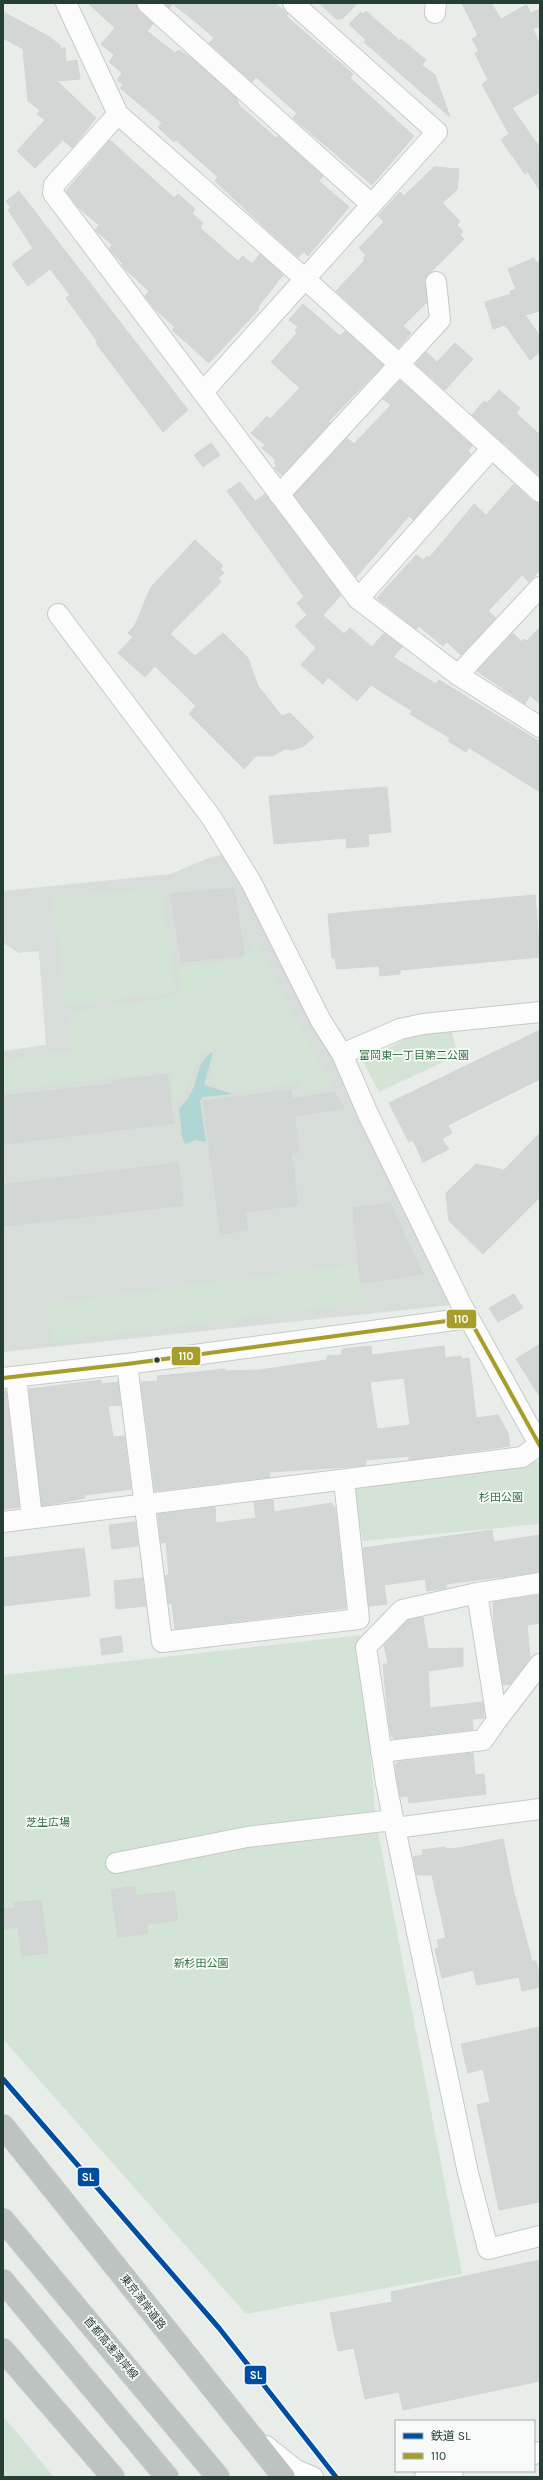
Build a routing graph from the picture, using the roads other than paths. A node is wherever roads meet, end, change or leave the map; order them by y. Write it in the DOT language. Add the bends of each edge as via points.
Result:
graph roads {
  1 [pos="66,3"];
  2 [pos="147,3"];
  3 [pos="293,3"];
  4 [pos="118,114"];
  5 [pos="371,204"];
  6 [pos="304,278"];
  7 [pos="436,282"];
  8 [pos="400,364"];
  9 [pos="203,392"];
  10 [pos="492,448"];
  11 [pos="540,492"];
  12 [pos="279,495"];
  13 [pos="540,587"];
  14 [pos="358,599"];
  15 [pos="58,614"];
  16 [pos="458,675"];
  17 [pos="540,727"];
  18 [pos="540,1012"];
  19 [pos="342,1054"];
  20 [pos="469,1318"];
  21 [pos="127,1364"];
  22 [pos="10,1378"];
  23 [pos="540,1445"];
  24 [pos="344,1480"];
  25 [pos="145,1504"];
  26 [pos="32,1518"];
  27 [pos="3,1522"];
  28 [pos="540,1584"];
  29 [pos="477,1593"];
  30 [pos="540,1664"];
  31 [pos="497,1720"];
  32 [pos="381,1752"];
  33 [pos="540,1809"];
  34 [pos="394,1824"];
  35 [pos="116,1863"];
  36 [pos="3,2126"];
  37 [pos="3,2148"];
  38 [pos="3,2220"];
  39 [pos="88,2231"];
  40 [pos="540,2236"];
  41 [pos="3,2281"];
  42 [pos="3,2350"];
  43 [pos="246,2429"];
  44 [pos="448,2472"];
  45 [pos="114,2477"];
  46 [pos="167,2477"];
  47 [pos="218,2477"];
  48 [pos="284,2477"];
  49 [pos="313,2477"];
  50 [pos="425,2477"];
  1 -- 4 [label="street"];
  2 -- 5 [label="street"];
  3 -- 5 [label="street" via="437,132"];
  4 -- 6 [label="street"];
  4 -- 9 [label="street" via="54,185 53,193"];
  5 -- 6 [label="street"];
  6 -- 8 [label="street"];
  6 -- 9 [label="street"];
  7 -- 8 [label="street" via="440,320"];
  8 -- 10 [label="street"];
  8 -- 12 [label="street"];
  9 -- 12 [label="street"];
  10 -- 11 [label="street"];
  10 -- 14 [label="street"];
  12 -- 14 [label="street"];
  13 -- 16 [label="street"];
  14 -- 16 [label="street"];
  15 -- 19 [label="street" via="211,817 251,882 321,1020"];
  16 -- 17 [label="street"];
  18 -- 19 [label="street" via="423,1024 400,1029"];
  19 -- 20 [label="street" via="368,1114"];
  20 -- 21 [label="street"];
  20 -- 23 [label="street"];
  21 -- 22 [label="street"];
  21 -- 25 [label="street"];
  22 -- 26 [label="street"];
  23 -- 24 [label="street" via="522,1457"];
  24 -- 25 [label="street"];
  24 -- 25 [label="street" via="359,1619 162,1642"];
  25 -- 26 [label="street"];
  26 -- 27 [label="street"];
  28 -- 29 [label="street"];
  29 -- 31 [label="street"];
  29 -- 32 [label="street" via="402,1610 366,1647"];
  30 -- 31 [label="street"];
  31 -- 32 [label="street" via="483,1740"];
  32 -- 34 [label="street"];
  33 -- 34 [label="street"];
  34 -- 35 [label="street" via="247,1837"];
  34 -- 40 [label="street" via="468,2173 488,2249"];
  36 -- 39 [label="highway, 東京湾岸道路"];
  37 -- 39 [label="highway"];
  38 -- 47 [label="highway, 首都高速湾岸線"];
  39 -- 43 [label="highway, 東京湾岸道路"];
  41 -- 46 [label="highway"];
  42 -- 45 [label="highway"];
  43 -- 48 [label="highway, 東京湾岸道路"];
  43 -- 49 [label="street" via="296,2470"];
  44 -- 50 [label="street"];
}
